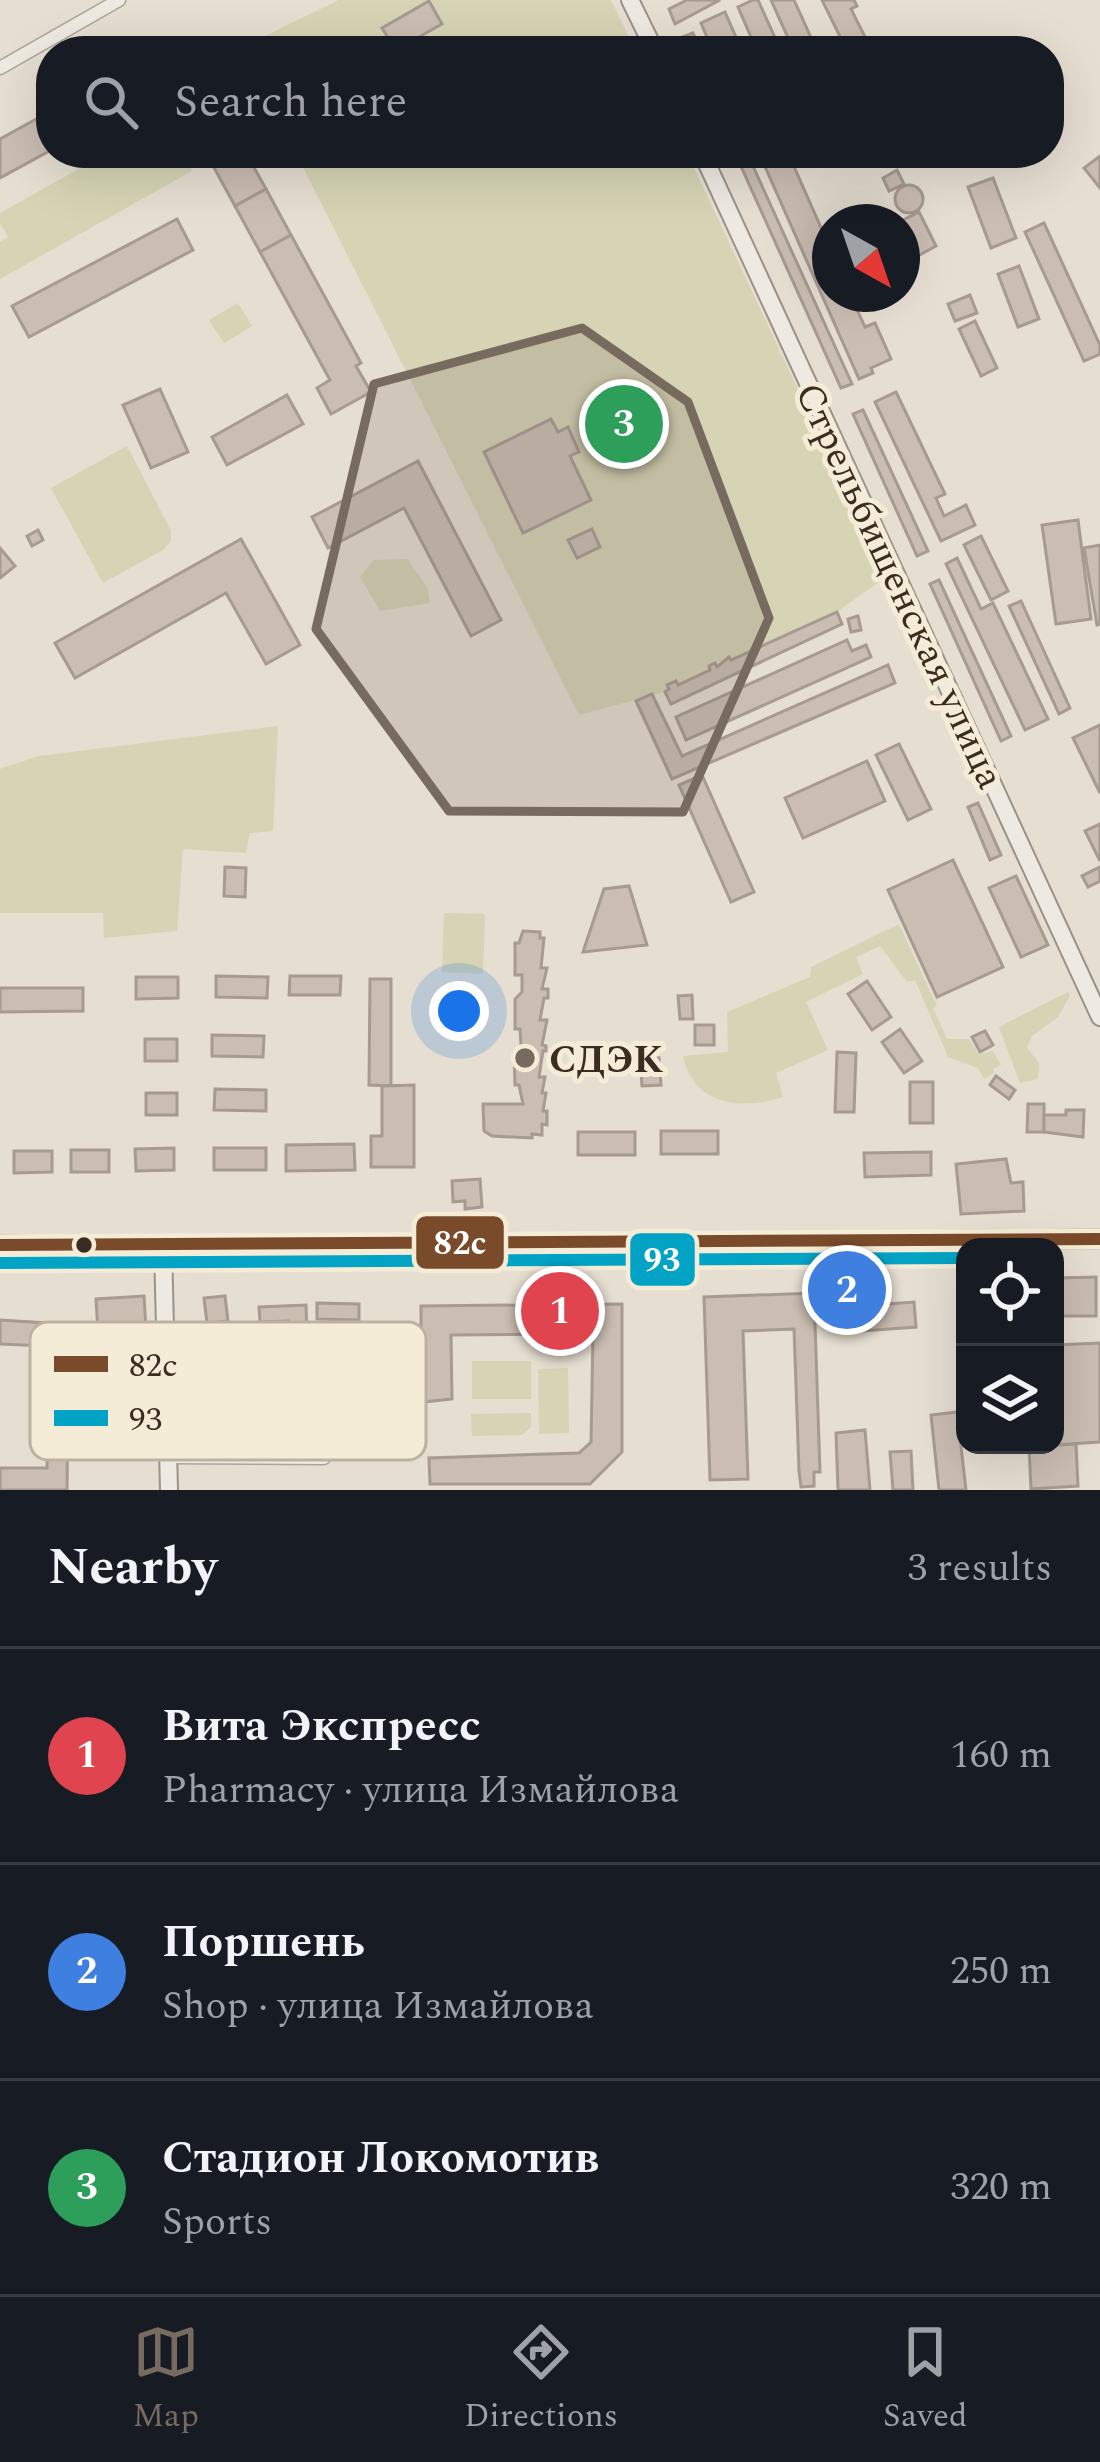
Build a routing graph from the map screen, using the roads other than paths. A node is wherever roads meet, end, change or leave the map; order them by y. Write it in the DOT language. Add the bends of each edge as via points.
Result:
graph roads {
  1 [pos="118,0"];
  2 [pos="630,0"];
  3 [pos="56,36"];
  4 [pos="648,36"];
  5 [pos="36,47"];
  6 [pos="0,68"];
  7 [pos="709,168"];
  8 [pos="1100,1018"];
  9 [pos="1100,1239"];
  10 [pos="0,1245"];
  11 [pos="163,1247"];
  12 [pos="165,1322"];
  13 [pos="169,1460"];
  14 [pos="170,1490"];
  1 -- 3 [label="street"];
  2 -- 4 [label="main road"];
  5 -- 6 [label="street"];
  7 -- 8 [label="main road, Стрельбищенская улица"];
  9 -- 11 [label="main road"];
  10 -- 11 [label="main road"];
  11 -- 12 [label="main road"];
  13 -- 14 [label="main road"];
}
